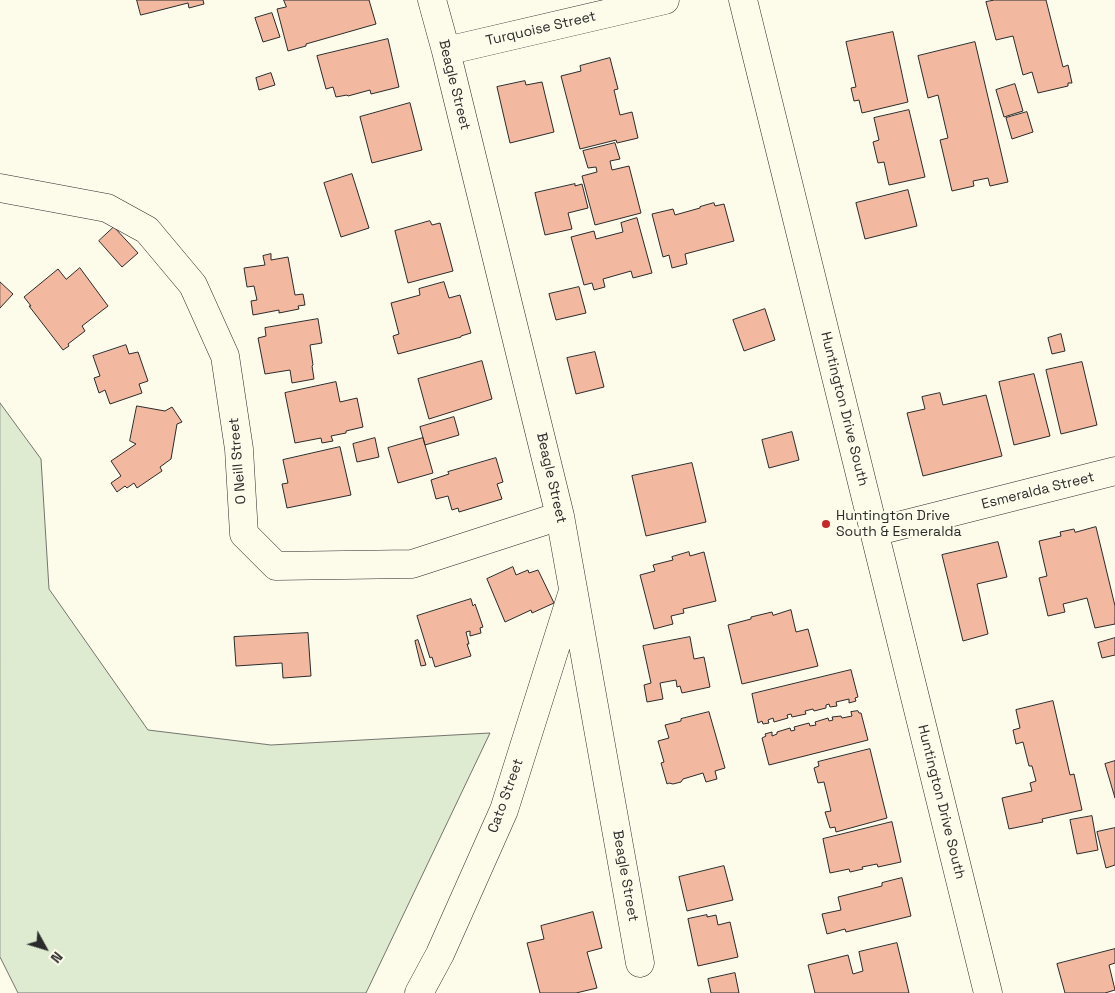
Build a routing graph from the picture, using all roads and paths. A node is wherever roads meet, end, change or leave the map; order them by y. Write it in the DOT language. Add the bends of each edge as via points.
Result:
graph roads {
  1 [pos="432,0"];
  2 [pos="665,0"];
  3 [pos="744,0"];
  4 [pos="446,51"];
  5 [pos="0,188"];
  6 [pos="1115,471"];
  7 [pos="560,516"];
  8 [pos="874,532"];
  9 [pos="574,591"];
  10 [pos="640,963"];
  11 [pos="419,993"];
  12 [pos="988,993"];
  1 -- 4 [label="street, Beagle Street"];
  2 -- 4 [label="street, Turquoise Street"];
  3 -- 8 [label="street, Huntington Drive South"];
  4 -- 7 [label="street, Beagle Street"];
  5 -- 7 [label="street, O Neill Street" via="108,208 147,230 193,284 225,356 239,448 244,534 276,566 412,564"];
  6 -- 8 [label="street, Esmeralda Street"];
  7 -- 9 [label="street, Beagle Street"];
  8 -- 12 [label="street, Huntington Drive South"];
  9 -- 10 [label="street, Beagle Street"];
  9 -- 11 [label="street, Cato Street" via="504,810 440,954"];
}
